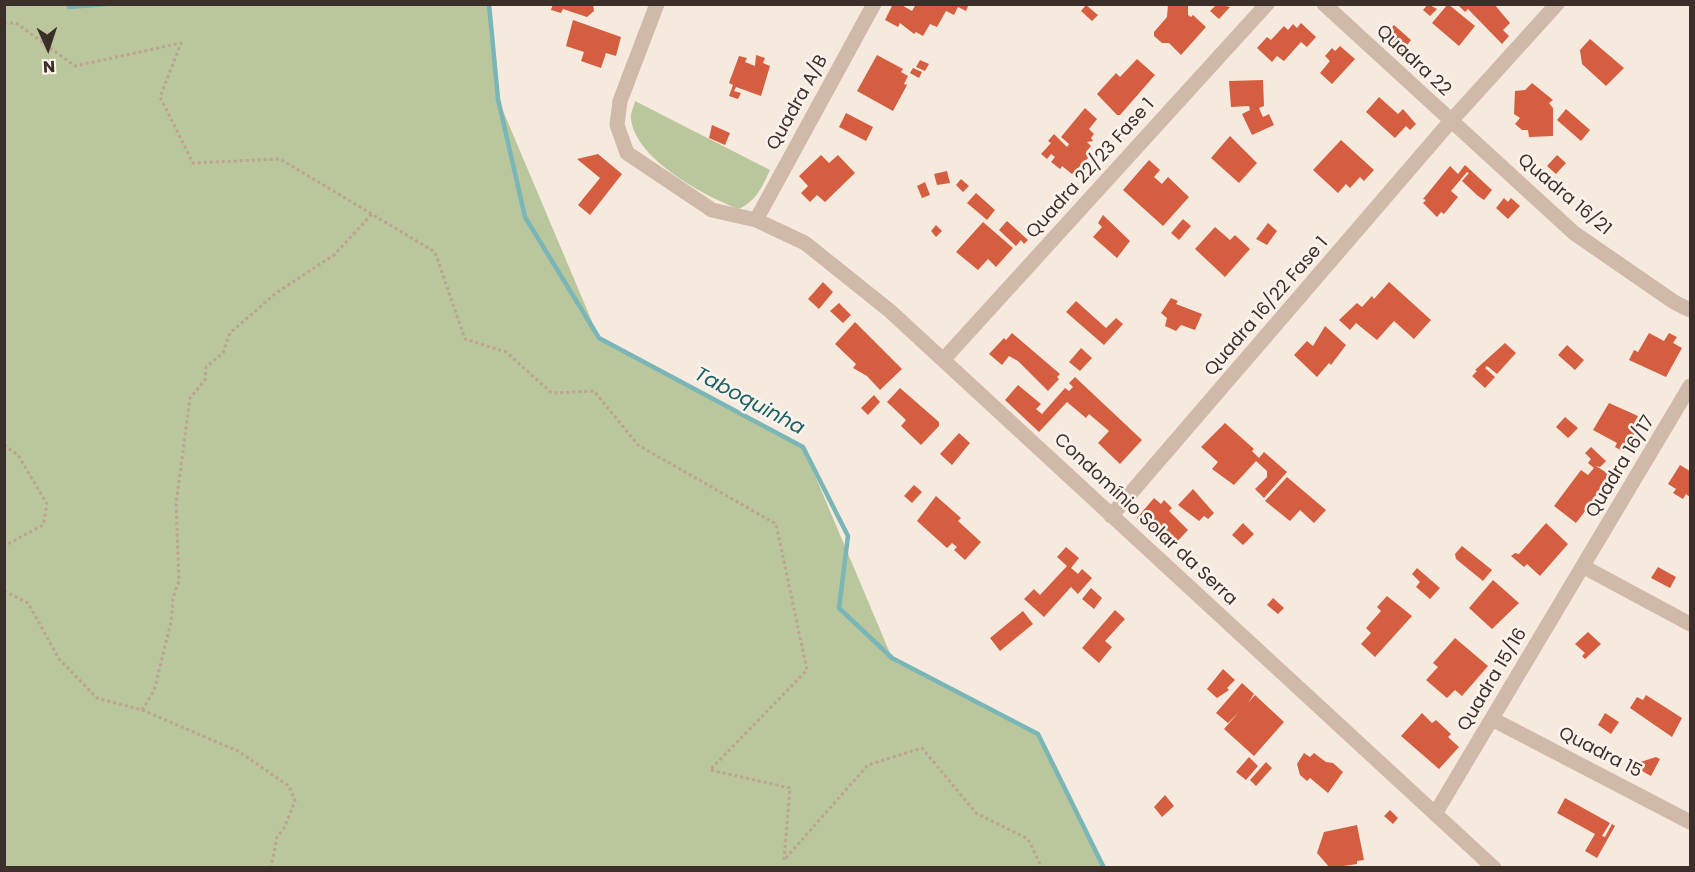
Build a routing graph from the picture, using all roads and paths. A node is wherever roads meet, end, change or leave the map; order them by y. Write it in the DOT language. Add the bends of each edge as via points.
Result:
graph roads {
  1 [pos="657,4"];
  2 [pos="874,4"];
  3 [pos="1267,4"];
  4 [pos="1324,4"];
  5 [pos="1557,4"];
  6 [pos="4,23"];
  7 [pos="1449,122"];
  8 [pos="372,214"];
  9 [pos="756,220"];
  10 [pos="1690,310"];
  11 [pos="943,360"];
  12 [pos="1690,386"];
  13 [pos="4,445"];
  14 [pos="1111,516"];
  15 [pos="4,546"];
  16 [pos="1584,567"];
  17 [pos="4,591"];
  18 [pos="1690,624"];
  19 [pos="142,710"];
  20 [pos="1491,719"];
  21 [pos="1435,814"];
  22 [pos="1690,822"];
  23 [pos="271,867"];
  24 [pos="1042,867"];
  25 [pos="1494,867"];
  1 -- 9 [label="street, Condomínio Solar da Serra" via="621,101 617,125 620,140 627,153 712,210"];
  2 -- 9 [label="street, Quadra A/B"];
  3 -- 11 [label="street, Quadra 22/23 Fase 1"];
  4 -- 7 [label="street, Quadra 22"];
  5 -- 7 [label="street, Quadra 16/22 Fase 1"];
  6 -- 8 [label="path" via="16,23 75,66 182,43 160,97 193,163 280,159"];
  7 -- 10 [label="street, Quadra 16/21" via="1574,233"];
  7 -- 14 [label="street, Quadra 16/22 Fase 1"];
  8 -- 19 [label="path" via="334,255 276,293 230,333 223,353 206,367 205,380 190,398 176,504 179,582 154,691"];
  8 -- 24 [label="path" via="435,252 465,339 506,352 552,393 594,391 638,445 776,524 807,670 710,770 790,788 784,860 868,765 922,748 976,813 1028,839"];
  9 -- 11 [label="street, Condomínio Solar da Serra" via="805,243 891,311"];
  11 -- 14 [label="street, Condomínio Solar da Serra"];
  12 -- 16 [label="street, Quadra 16/17"];
  13 -- 15 [label="path" via="18,455 48,504 43,525"];
  14 -- 21 [label="street, Condomínio Solar da Serra"];
  16 -- 18 [label="street"];
  16 -- 20 [label="street, Quadra 15/16"];
  17 -- 19 [label="path" via="28,603 59,659 97,698"];
  19 -- 23 [label="path" via="238,751 289,786 295,801 277,837"];
  20 -- 21 [label="street, Quadra 15/16"];
  20 -- 22 [label="street, Quadra 15"];
  21 -- 25 [label="street, Condomínio Solar da Serra"];
}
